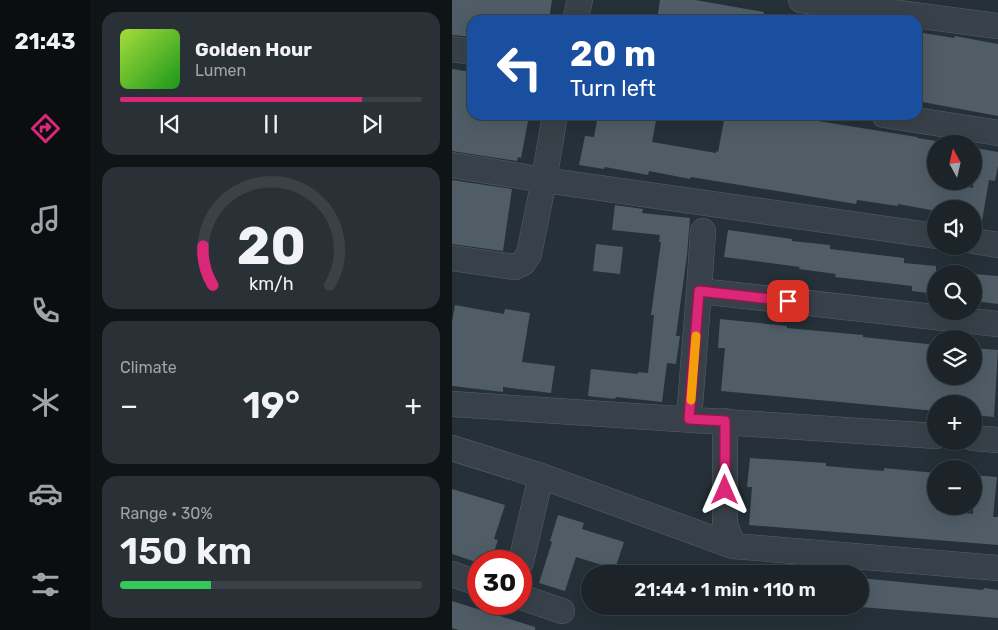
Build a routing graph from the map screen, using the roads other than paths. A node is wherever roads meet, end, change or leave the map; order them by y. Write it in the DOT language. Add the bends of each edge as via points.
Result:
graph roads {
  1 [pos="580,0"];
  2 [pos="800,0"];
  3 [pos="576,15"];
  4 [pos="914,15"];
  5 [pos="922,16"];
  6 [pos="998,26"];
  7 [pos="452,49"];
  8 [pos="467,51"];
  9 [pos="554,120"];
  10 [pos="916,120"];
  11 [pos="998,133"];
  12 [pos="452,165"];
  13 [pos="544,180"];
  14 [pos="703,231"];
  15 [pos="927,235"];
  16 [pos="982,242"];
  17 [pos="998,245"];
  18 [pos="452,258"];
  19 [pos="699,291"];
  20 [pos="998,324"];
  21 [pos="452,404"];
  22 [pos="689,419"];
  23 [pos="725,421"];
  24 [pos="927,435"];
  25 [pos="982,439"];
  26 [pos="998,440"];
  27 [pos="452,448"];
  28 [pos="541,476"];
  29 [pos="733,546"];
  30 [pos="524,550"];
  31 [pos="998,568"];
  32 [pos="452,574"];
  33 [pos="467,579"];
  34 [pos="532,600"];
  35 [pos="562,610"];
  1 -- 3 [label="street"];
  2 -- 4 [label="street"];
  5 -- 6 [label="street"];
  7 -- 8 [label="street"];
  9 -- 13 [label="street"];
  10 -- 11 [label="street"];
  12 -- 13 [label="street"];
  13 -- 15 [label="street"];
  13 -- 18 [label="street" via="529,254 523,263 515,267"];
  14 -- 19 [label="street"];
  16 -- 17 [label="street"];
  19 -- 20 [label="street"];
  19 -- 22 [label="street"];
  21 -- 22 [label="street"];
  22 -- 23 [label="street"];
  23 -- 24 [label="street"];
  23 -- 29 [label="street" via="725,524"];
  25 -- 26 [label="street"];
  27 -- 28 [label="street"];
  28 -- 29 [label="street"];
  28 -- 30 [label="street"];
  29 -- 31 [label="street"];
  32 -- 33 [label="street"];
  34 -- 35 [label="street"];
}
